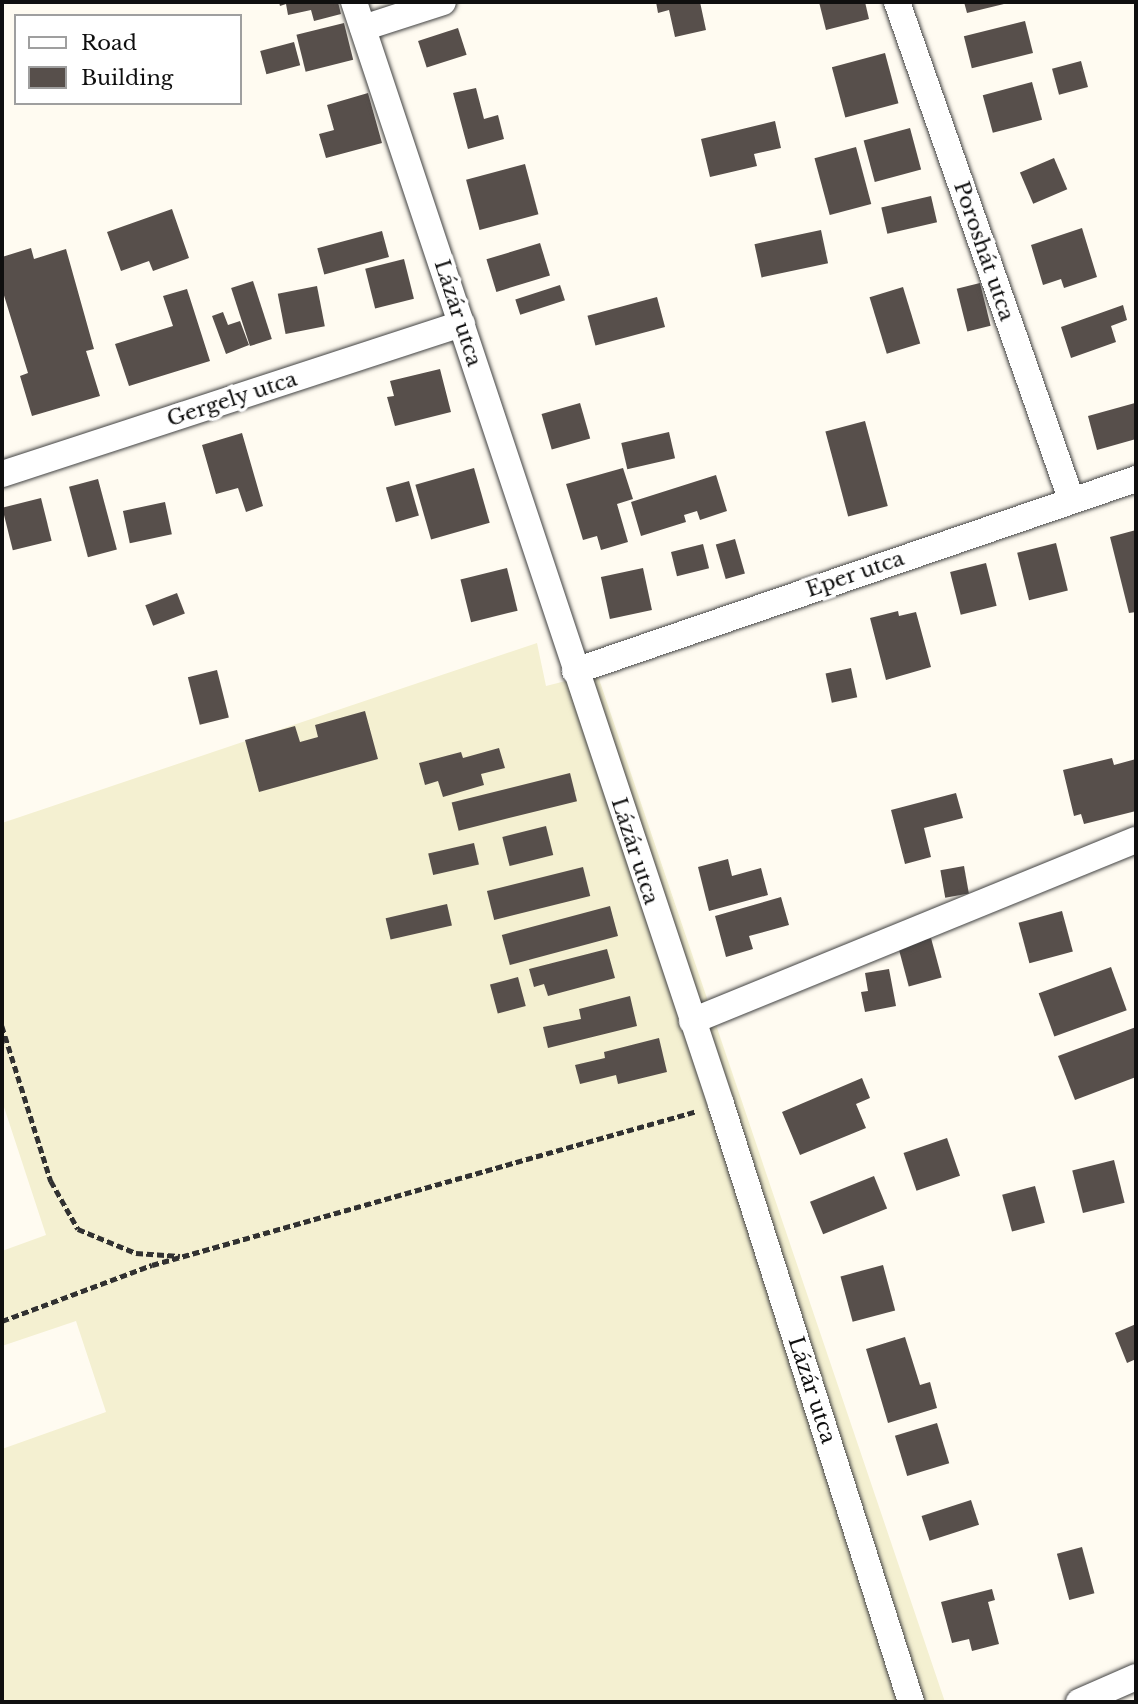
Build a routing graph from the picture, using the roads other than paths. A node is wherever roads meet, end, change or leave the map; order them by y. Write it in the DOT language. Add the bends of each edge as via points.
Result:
graph roads {
  1 [pos="354,2"];
  2 [pos="443,2"];
  3 [pos="897,2"];
  4 [pos="363,28"];
  5 [pos="462,324"];
  6 [pos="2,474"];
  7 [pos="1136,479"];
  8 [pos="1072,499"];
  9 [pos="575,671"];
  10 [pos="1136,840"];
  11 [pos="692,1021"];
  12 [pos="1136,1676"];
  13 [pos="911,1702"];
  14 [pos="1079,1702"];
  1 -- 4 [label="street, Lázár utca"];
  2 -- 4 [label="street"];
  3 -- 8 [label="street, Poroshát utca"];
  4 -- 5 [label="street, Lázár utca"];
  5 -- 6 [label="street, Gergely utca"];
  5 -- 9 [label="street, Lázár utca"];
  7 -- 8 [label="street, Eper utca"];
  8 -- 9 [label="street, Eper utca"];
  9 -- 11 [label="street, Lázár utca"];
  10 -- 11 [label="street"];
  11 -- 13 [label="street, Lázár utca"];
  12 -- 14 [label="street"];
}
